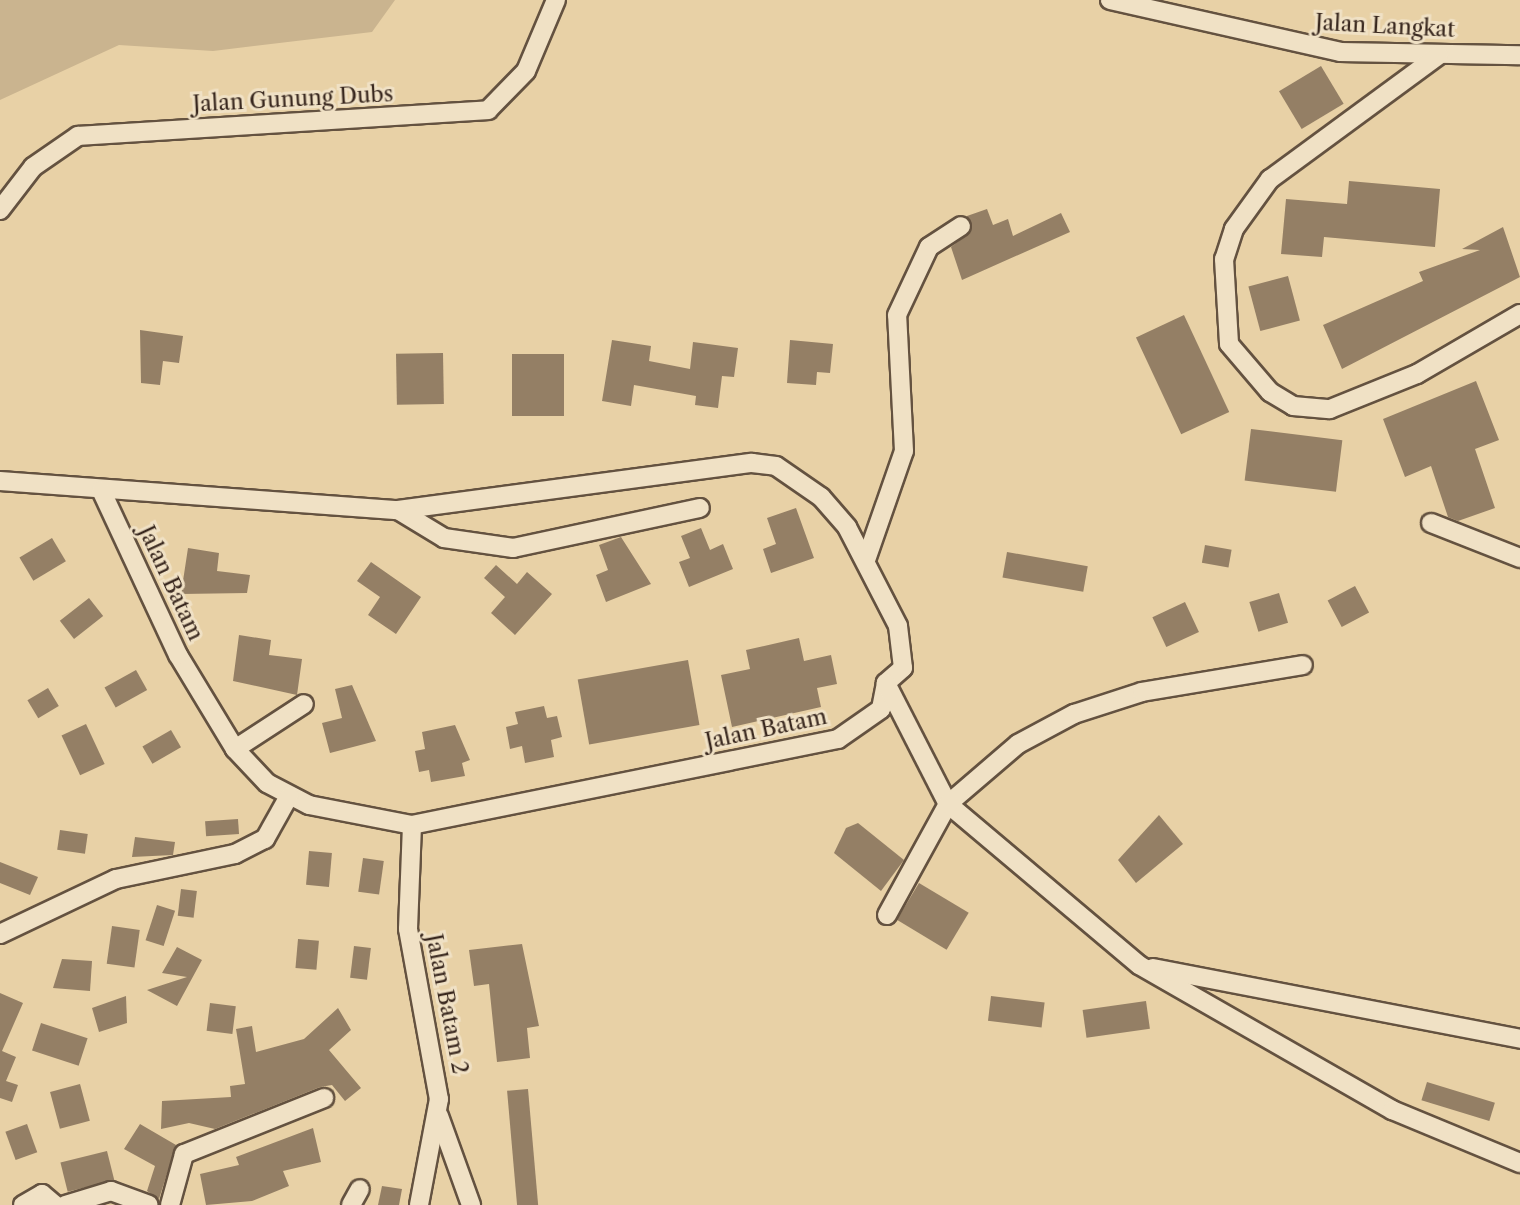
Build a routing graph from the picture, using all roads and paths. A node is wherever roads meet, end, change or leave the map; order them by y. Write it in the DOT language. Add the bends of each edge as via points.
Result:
graph roads {
  1 [pos="556,0"];
  2 [pos="1110,0"];
  3 [pos="1439,55"];
  4 [pos="1520,55"];
  5 [pos="0,210"];
  6 [pos="961,226"];
  7 [pos="1520,314"];
  8 [pos="0,481"];
  9 [pos="101,490"];
  10 [pos="700,508"];
  11 [pos="398,510"];
  12 [pos="1431,523"];
  13 [pos="1520,558"];
  14 [pos="866,560"];
  15 [pos="1303,665"];
  16 [pos="886,683"];
  17 [pos="304,704"];
  18 [pos="235,749"];
  19 [pos="289,796"];
  20 [pos="948,804"];
  21 [pos="412,825"];
  22 [pos="887,915"];
  23 [pos="0,934"];
  24 [pos="1139,965"];
  25 [pos="1520,1039"];
  26 [pos="324,1098"];
  27 [pos="439,1116"];
  28 [pos="1520,1163"];
  29 [pos="23,1205"];
  30 [pos="55,1205"];
  31 [pos="65,1205"];
  32 [pos="149,1205"];
  33 [pos="170,1205"];
  34 [pos="419,1205"];
  35 [pos="471,1205"];
  1 -- 5 [label="street, Jalan Gunung Dubs" via="526,71 488,110 78,136 33,167"];
  2 -- 3 [label="street, Jalan Langkat" via="1279,42"];
  3 -- 4 [label="street, Jalan Langkat"];
  3 -- 7 [label="street" via="1270,179 1234,229 1224,259 1229,344 1270,392 1293,406 1330,409 1417,374"];
  6 -- 14 [label="street" via="929,247 897,315 893,340 904,451"];
  8 -- 9 [label="street, Jalan Batam"];
  9 -- 11 [label="street, Jalan Batam"];
  9 -- 18 [label="street, Jalan Batam" via="178,655"];
  10 -- 11 [label="street" via="513,548 444,538"];
  11 -- 14 [label="street, Jalan Batam" via="752,463 776,466 821,497"];
  12 -- 13 [label="street"];
  14 -- 16 [label="street, Jalan Batam" via="903,649 903,668"];
  15 -- 20 [label="street" via="1172,684 1074,714 1018,744"];
  16 -- 20 [label="street"];
  16 -- 21 [label="street, Jalan Batam" via="881,709 838,739"];
  17 -- 18 [label="street"];
  18 -- 19 [label="street, Jalan Batam"];
  19 -- 21 [label="street, Jalan Batam"];
  19 -- 23 [label="street" via="265,839 235,854 116,879 27,915"];
  20 -- 22 [label="street"];
  20 -- 24 [label="street"];
  21 -- 27 [label="street, Jalan Batam 2" via="408,929"];
  24 -- 25 [label="street"];
  24 -- 28 [label="street" via="1392,1110"];
  26 -- 33 [label="street" via="184,1154"];
  27 -- 34 [label="street, Jalan Batam 2"];
  27 -- 35 [label="street"];
  29 -- 30 [label="street" via="42,1194"];
  31 -- 32 [label="street" via="111,1191"];
}
